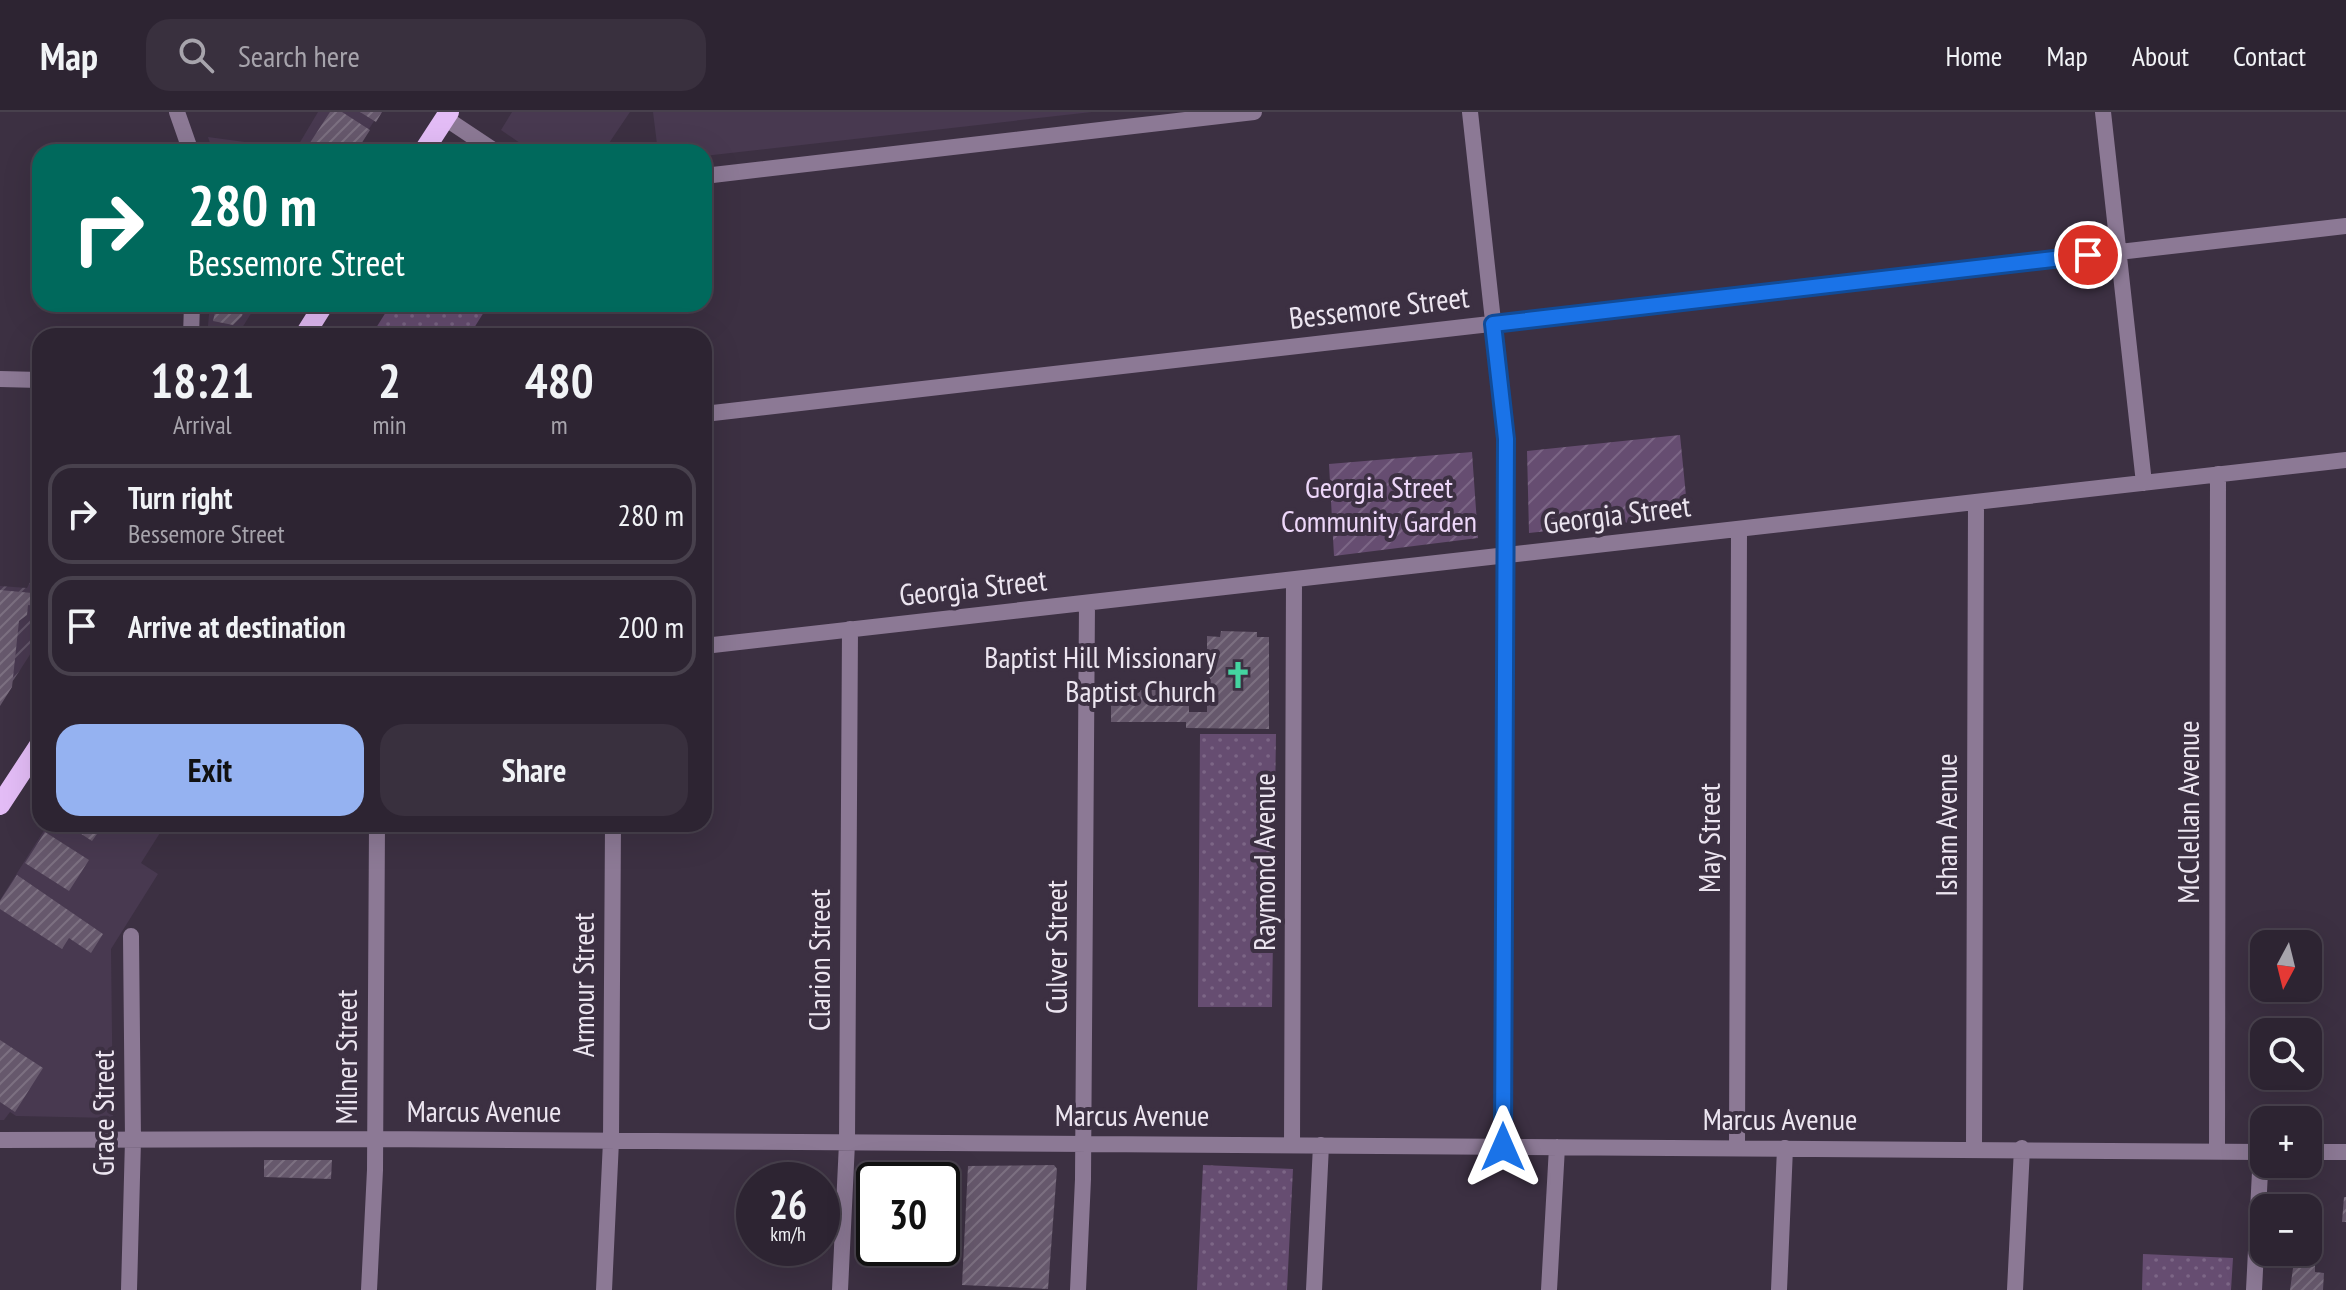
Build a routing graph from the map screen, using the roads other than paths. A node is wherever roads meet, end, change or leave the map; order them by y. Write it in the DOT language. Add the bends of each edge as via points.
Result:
graph roads {
  1 [pos="177,112"];
  2 [pos="1254,112"];
  3 [pos="1470,112"];
  4 [pos="2103,112"];
  5 [pos="447,115"];
  6 [pos="188,144"];
  7 [pos="428,144"];
  8 [pos="485,144"];
  9 [pos="712,175"];
  10 [pos="2346,226"];
  11 [pos="2119,252"];
  12 [pos="1493,324"];
  13 [pos="0,379"];
  14 [pos="32,380"];
  15 [pos="712,413"];
  16 [pos="2346,460"];
  17 [pos="2218,474"];
  18 [pos="2144,483"];
  19 [pos="1976,502"];
  20 [pos="1739,529"];
  21 [pos="1506,557"];
  22 [pos="1294,580"];
  23 [pos="1087,603"];
  24 [pos="850,629"];
  25 [pos="712,645"];
  26 [pos="32,756"];
  27 [pos="0,805"];
  28 [pos="377,832"];
  29 [pos="613,832"];
  30 [pos="131,936"];
  31 [pos="375,1139"];
  32 [pos="0,1140"];
  33 [pos="133,1140"];
  34 [pos="611,1141"];
  35 [pos="847,1143"];
  36 [pos="1083,1143"];
  37 [pos="1292,1145"];
  38 [pos="1321,1145"];
  39 [pos="1503,1147"];
  40 [pos="1557,1147"];
  41 [pos="1737,1147"];
  42 [pos="1785,1148"];
  43 [pos="1974,1148"];
  44 [pos="2022,1148"];
  45 [pos="2217,1151"];
  46 [pos="2250,1152"];
  47 [pos="2322,1152"];
  48 [pos="2346,1152"];
  49 [pos="2260,1178"];
  50 [pos="129,1290"];
  51 [pos="369,1290"];
  52 [pos="604,1290"];
  53 [pos="840,1290"];
  54 [pos="1078,1290"];
  55 [pos="1314,1290"];
  56 [pos="1549,1290"];
  57 [pos="1779,1290"];
  58 [pos="2015,1290"];
  59 [pos="2254,1290"];
  1 -- 6 [label="street"];
  2 -- 9 [label="street"];
  3 -- 12 [label="street"];
  4 -- 11 [label="street"];
  5 -- 7 [label="main road"];
  5 -- 8 [label="street"];
  10 -- 11 [label="street, Bessemore Street"];
  11 -- 12 [label="street, Bessemore Street"];
  11 -- 18 [label="street"];
  12 -- 15 [label="street, Bessemore Street"];
  12 -- 21 [label="street" via="1506,439"];
  13 -- 14 [label="street"];
  16 -- 17 [label="street, Georgia Street"];
  17 -- 18 [label="street, Georgia Street"];
  17 -- 45 [label="street, McClellan Avenue"];
  18 -- 19 [label="street, Georgia Street"];
  19 -- 20 [label="street, Georgia Street"];
  19 -- 43 [label="street, Isham Avenue"];
  20 -- 21 [label="street, Georgia Street"];
  20 -- 41 [label="street, May Street"];
  21 -- 22 [label="street, Georgia Street"];
  21 -- 39 [label="street"];
  22 -- 23 [label="street, Georgia Street"];
  22 -- 37 [label="street, Raymond Avenue"];
  23 -- 24 [label="street, Georgia Street"];
  23 -- 36 [label="street, Culver Street"];
  24 -- 25 [label="street, Georgia Street"];
  24 -- 35 [label="street, Clarion Street"];
  26 -- 27 [label="main road"];
  28 -- 31 [label="street, Milner Street"];
  29 -- 34 [label="street, Armour Street"];
  30 -- 33 [label="street, Grace Street"];
  31 -- 33 [label="street, Marcus Avenue"];
  31 -- 34 [label="street, Marcus Avenue"];
  31 -- 51 [label="street, Milner Street"];
  32 -- 33 [label="street, Marcus Avenue"];
  33 -- 50 [label="street, Grace Street"];
  34 -- 35 [label="street, Marcus Avenue"];
  34 -- 52 [label="street, Armour Street"];
  35 -- 36 [label="street, Marcus Avenue"];
  35 -- 53 [label="street, Clarion Street"];
  36 -- 37 [label="street, Marcus Avenue"];
  36 -- 54 [label="street, Culver Street"];
  37 -- 38 [label="street, Marcus Avenue"];
  38 -- 39 [label="street, Marcus Avenue"];
  38 -- 55 [label="street"];
  39 -- 40 [label="street, Marcus Avenue"];
  40 -- 41 [label="street, Marcus Avenue"];
  40 -- 56 [label="street"];
  41 -- 42 [label="street, Marcus Avenue"];
  42 -- 43 [label="street, Marcus Avenue"];
  42 -- 57 [label="street"];
  43 -- 44 [label="street, Marcus Avenue"];
  44 -- 45 [label="street, Marcus Avenue"];
  44 -- 58 [label="street"];
  45 -- 46 [label="street, Marcus Avenue"];
  47 -- 48 [label="street"];
  49 -- 59 [label="street"];
}
